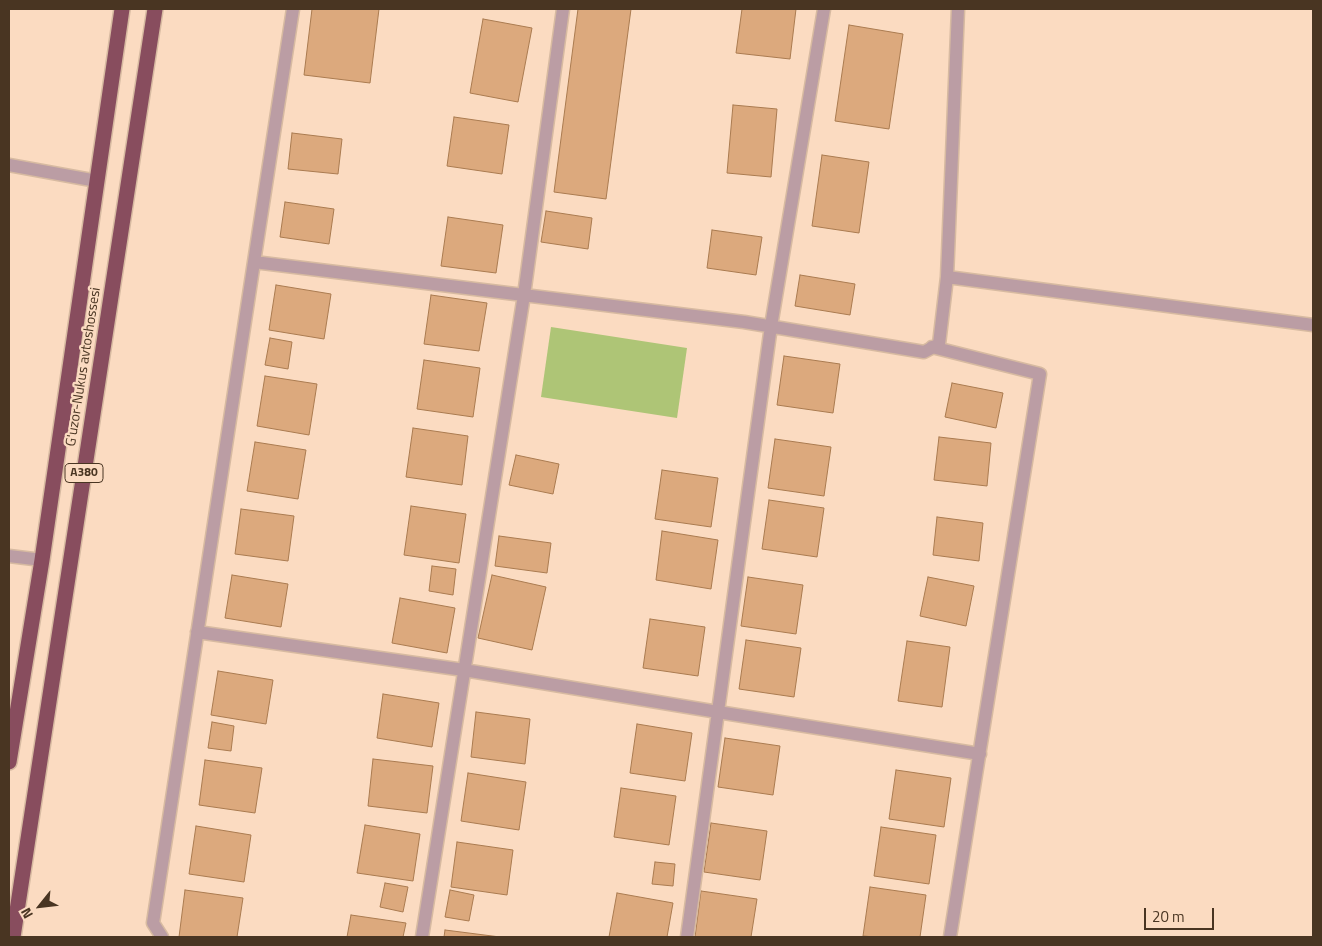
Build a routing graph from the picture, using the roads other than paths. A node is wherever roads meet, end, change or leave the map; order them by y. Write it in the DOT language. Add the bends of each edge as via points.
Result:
graph roads {
  1 [pos="122,9"];
  2 [pos="155,9"];
  3 [pos="293,9"];
  4 [pos="562,9"];
  5 [pos="824,9"];
  6 [pos="958,9"];
  7 [pos="9,165"];
  8 [pos="97,181"];
  9 [pos="254,262"];
  10 [pos="947,277"];
  11 [pos="524,295"];
  12 [pos="1313,325"];
  13 [pos="771,326"];
  14 [pos="932,347"];
  15 [pos="9,556"];
  16 [pos="42,560"];
  17 [pos="198,632"];
  18 [pos="464,670"];
  19 [pos="718,712"];
  20 [pos="980,754"];
  21 [pos="9,762"];
  22 [pos="13,937"];
  23 [pos="162,937"];
  24 [pos="422,937"];
  25 [pos="687,937"];
  26 [pos="950,937"];
  1 -- 8 [label="highway, G'uzor-Nukus avtoshossesi / A380"];
  2 -- 22 [label="highway, G'uzor-Nukus avtoshossesi / A380"];
  3 -- 9 [label="lane"];
  4 -- 11 [label="lane"];
  5 -- 13 [label="lane"];
  6 -- 10 [label="lane"];
  7 -- 8 [label="lane"];
  8 -- 16 [label="highway, G'uzor-Nukus avtoshossesi / A380"];
  9 -- 11 [label="lane"];
  9 -- 17 [label="lane"];
  10 -- 12 [label="lane"];
  10 -- 14 [label="lane" via="939,344"];
  11 -- 13 [label="lane"];
  11 -- 18 [label="lane"];
  13 -- 14 [label="lane" via="924,352"];
  13 -- 19 [label="lane"];
  14 -- 20 [label="lane" via="1040,374"];
  15 -- 16 [label="lane"];
  16 -- 21 [label="highway, G'uzor-Nukus avtoshossesi / A380"];
  17 -- 18 [label="lane"];
  17 -- 23 [label="lane" via="153,923"];
  18 -- 19 [label="lane"];
  18 -- 24 [label="lane"];
  19 -- 20 [label="lane"];
  19 -- 25 [label="lane"];
  20 -- 26 [label="lane"];
}
